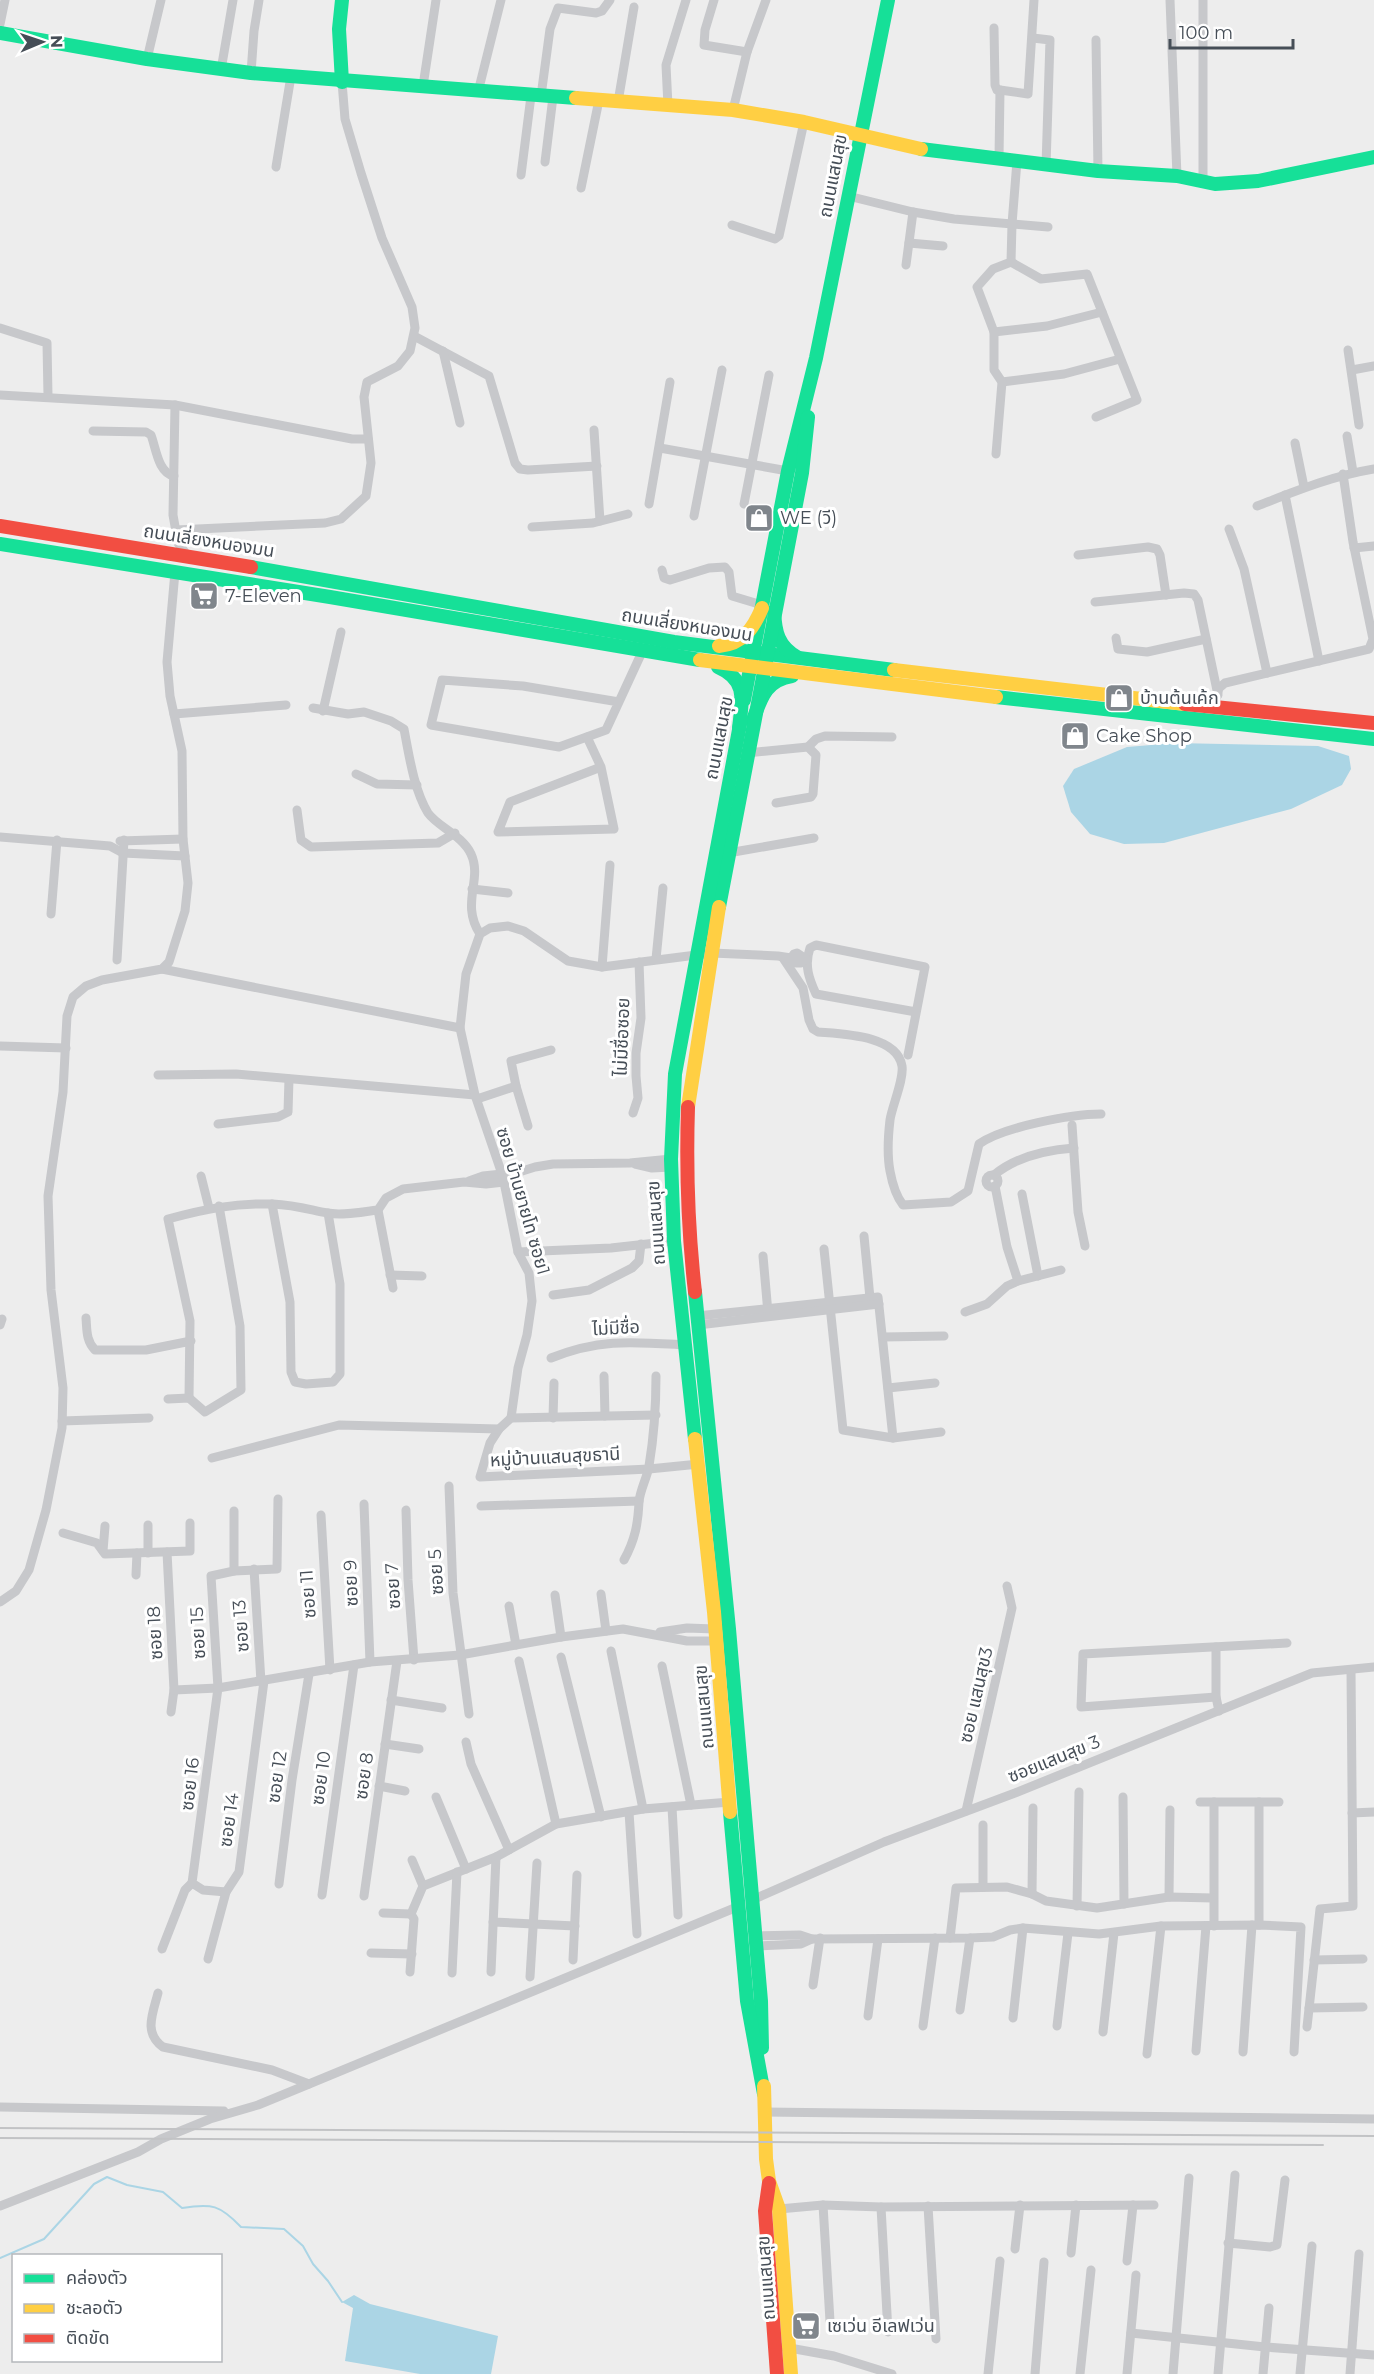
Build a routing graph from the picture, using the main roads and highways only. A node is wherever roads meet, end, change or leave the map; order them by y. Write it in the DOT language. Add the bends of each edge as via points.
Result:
graph roads {
  1 [pos="342,0"];
  2 [pos="888,0"];
  3 [pos="0,33"];
  4 [pos="342,82"];
  5 [pos="859,136"];
  6 [pos="1374,157"];
  7 [pos="816,358"];
  8 [pos="0,526"];
  9 [pos="0,544"];
  10 [pos="332,580"];
  11 [pos="330,597"];
  12 [pos="766,608"];
  13 [pos="699,653"];
  14 [pos="802,659"];
  15 [pos="758,661"];
  16 [pos="809,675"];
  17 [pos="753,720"];
  18 [pos="1374,723"];
  19 [pos="739,728"];
  20 [pos="1374,739"];
  21 [pos="712,1448"];
  22 [pos="697,1449"];
  23 [pos="699,1471"];
  24 [pos="714,1474"];
  25 [pos="740,1939"];
  26 [pos="756,1941"];
  27 [pos="764,2094"];
  28 [pos="769,2181"];
  29 [pos="782,2348"];
  30 [pos="777,2374"];
  31 [pos="791,2374"];
  1 -- 4 [label="main road"];
  2 -- 5 [label="main road, ถนนแสนสุข"];
  3 -- 4 [label="main road" via="221,70"];
  4 -- 5 [label="main road" via="696,106 804,122"];
  5 -- 6 [label="main road" via="913,148 1046,166 1230,184"];
  5 -- 7 [label="main road, ถนนแสนสุข"];
  7 -- 12 [label="main road, ถนนแสนสุข" via="788,471"];
  7 -- 12 [label="main road, ถนนแสนสุข" via="802,473"];
  8 -- 10 [label="main road, ถนนเลี่ยงหนองมน"];
  9 -- 11 [label="main road, ถนนเลี่ยงหนองมน"];
  10 -- 11 [label="main road"];
  10 -- 13 [label="main road, ถนนเลี่ยงหนองมน" via="642,638"];
  11 -- 13 [label="main road, ถนนเลี่ยงหนองมน" via="642,652"];
  12 -- 13 [label="main road" via="742,640"];
  12 -- 14 [label="main road" via="779,644"];
  12 -- 15 [label="main road, ถนนแสนสุข"];
  13 -- 15 [label="main road, ถนนเลี่ยงหนองมน"];
  13 -- 19 [label="main road" via="737,678 741,695"];
  14 -- 15 [label="main road, ถนนเลี่ยงหนองมน"];
  14 -- 18 [label="main road, ถนนเลี่ยงหนองมน" via="1216,701"];
  15 -- 16 [label="main road, ถนนเลี่ยงหนองมน"];
  15 -- 17 [label="main road, ถนนแสนสุข"];
  15 -- 19 [label="main road, ถนนแสนสุข"];
  16 -- 17 [label="main road" via="784,676 773,681"];
  16 -- 20 [label="main road, ถนนเลี่ยงหนองมน"];
  17 -- 21 [label="main road, ถนนแสนสุข" via="689,1094 689,1238 704,1319"];
  19 -- 22 [label="main road, ถนนแสนสุข" via="675,1074 671,1163 674,1241"];
  21 -- 22 [label="main road" via="704,1454"];
  21 -- 24 [label="main road, ถนนแสนสุข"];
  22 -- 23 [label="main road, ถนนแสนสุข"];
  23 -- 24 [label="main road" via="707,1469"];
  23 -- 25 [label="main road, ถนนแสนสุข"];
  24 -- 26 [label="main road, ถนนแสนสุข"];
  25 -- 26 [label="main road"];
  25 -- 27 [label="main road, ถนนแสนสุข"];
  26 -- 27 [label="main road, ถนนแสนสุข"];
  27 -- 28 [label="main road, ถนนแสนสุข"];
  28 -- 29 [label="main road, ถนนแสนสุข" via="765,2211"];
  28 -- 29 [label="main road, ถนนแสนสุข" via="779,2209"];
  29 -- 30 [label="main road, ถนนแสนสุข"];
  29 -- 31 [label="main road, ถนนแสนสุข"];
}
